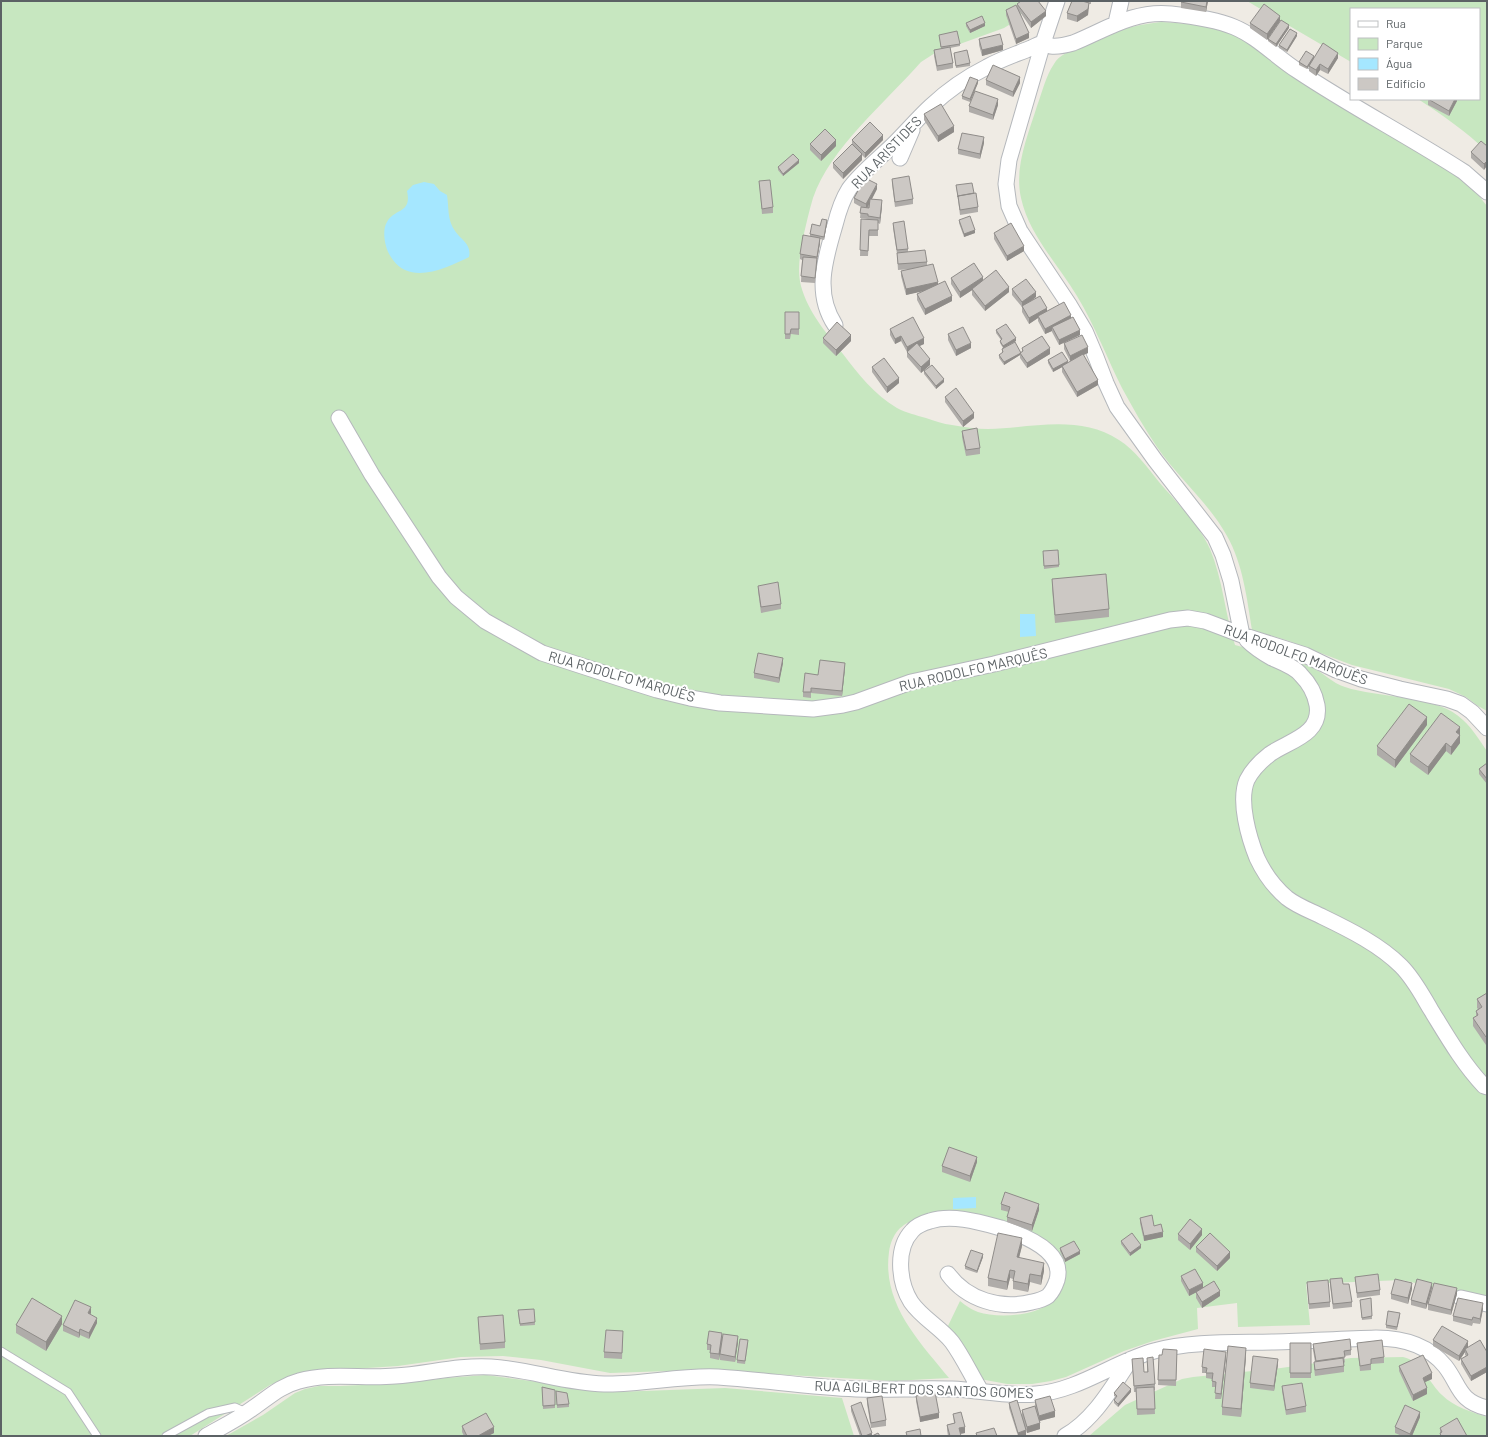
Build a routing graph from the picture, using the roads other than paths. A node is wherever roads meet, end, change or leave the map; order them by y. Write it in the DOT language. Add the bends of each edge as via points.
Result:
graph roads {
  1 [pos="1057,1"];
  2 [pos="1121,1"];
  3 [pos="1116,23"];
  4 [pos="1043,43"];
  5 [pos="916,122"];
  6 [pos="900,158"];
  7 [pos="1487,192"];
  8 [pos="835,325"];
  9 [pos="339,418"];
  10 [pos="1242,635"];
  11 [pos="1487,728"];
  12 [pos="1487,1087"];
  13 [pos="948,1274"];
  14 [pos="1460,1298"];
  15 [pos="1487,1304"];
  16 [pos="1,1351"];
  17 [pos="1131,1359"];
  18 [pos="981,1392"];
  19 [pos="1487,1408"];
  20 [pos="247,1412"];
  21 [pos="97,1436"];
  22 [pos="166,1436"];
  23 [pos="206,1436"];
  24 [pos="1065,1436"];
  1 -- 4 [label="street"];
  2 -- 3 [label="street"];
  3 -- 4 [label="street" via="1062,46"];
  3 -- 7 [label="street" via="1145,15 1168,14 1209,20 1233,27 1258,41 1297,70 1464,172"];
  4 -- 5 [label="street, RUA ARISTIDES" via="988,66 962,81 929,107"];
  4 -- 10 [label="street" via="1008,160 1006,184 1009,206 1020,230 1085,331 1117,407 1215,537 1231,581"];
  5 -- 6 [label="street"];
  5 -- 8 [label="street, RUA ARISTIDES" via="849,189 839,212 826,257 823,285 826,309"];
  9 -- 10 [label="street, RUA RODOLFO MARQUÊS" via="423,554 439,577 469,609 485,621 542,653 690,698 720,703 812,710 856,702 911,682 1175,620 1196,619"];
  10 -- 11 [label="street, RUA RODOLFO MARQUÊS" via="1305,655 1361,679 1461,704"];
  10 -- 12 [label="street" via="1254,647 1300,673 1315,698 1318,712 1311,729 1270,754 1247,780 1244,813 1257,859 1276,888 1288,898 1355,933 1401,966 1416,984 1466,1064"];
  13 -- 18 [label="street" via="956,1284 982,1300 1024,1304 1048,1296 1058,1276 1058,1266 1045,1249 1034,1242 982,1223 946,1218 933,1220 912,1230 907,1237 902,1253 901,1270 906,1293 917,1310 951,1341"];
  14 -- 15 [label="street"];
  16 -- 21 [label="lane" via="68,1392"];
  17 -- 18 [label="street, RUA AGILBERT DOS SANTOS GOMES" via="1080,1383 1051,1392 1021,1395"];
  17 -- 19 [label="street, RUA AGILBERT DOS SANTOS GOMES" via="1174,1347 1386,1338 1428,1350 1446,1366 1462,1394 1477,1405"];
  17 -- 24 [label="street" via="1088,1420"];
  18 -- 20 [label="street, RUA AGILBERT DOS SANTOS GOMES" via="953,1389 856,1389 716,1377 604,1384 490,1367 456,1368 395,1376 331,1376 300,1381 284,1386"];
  20 -- 22 [label="lane" via="235,1407 208,1413"];
  20 -- 23 [label="street, RUA AGILBERT DOS SANTOS GOMES"];
}
